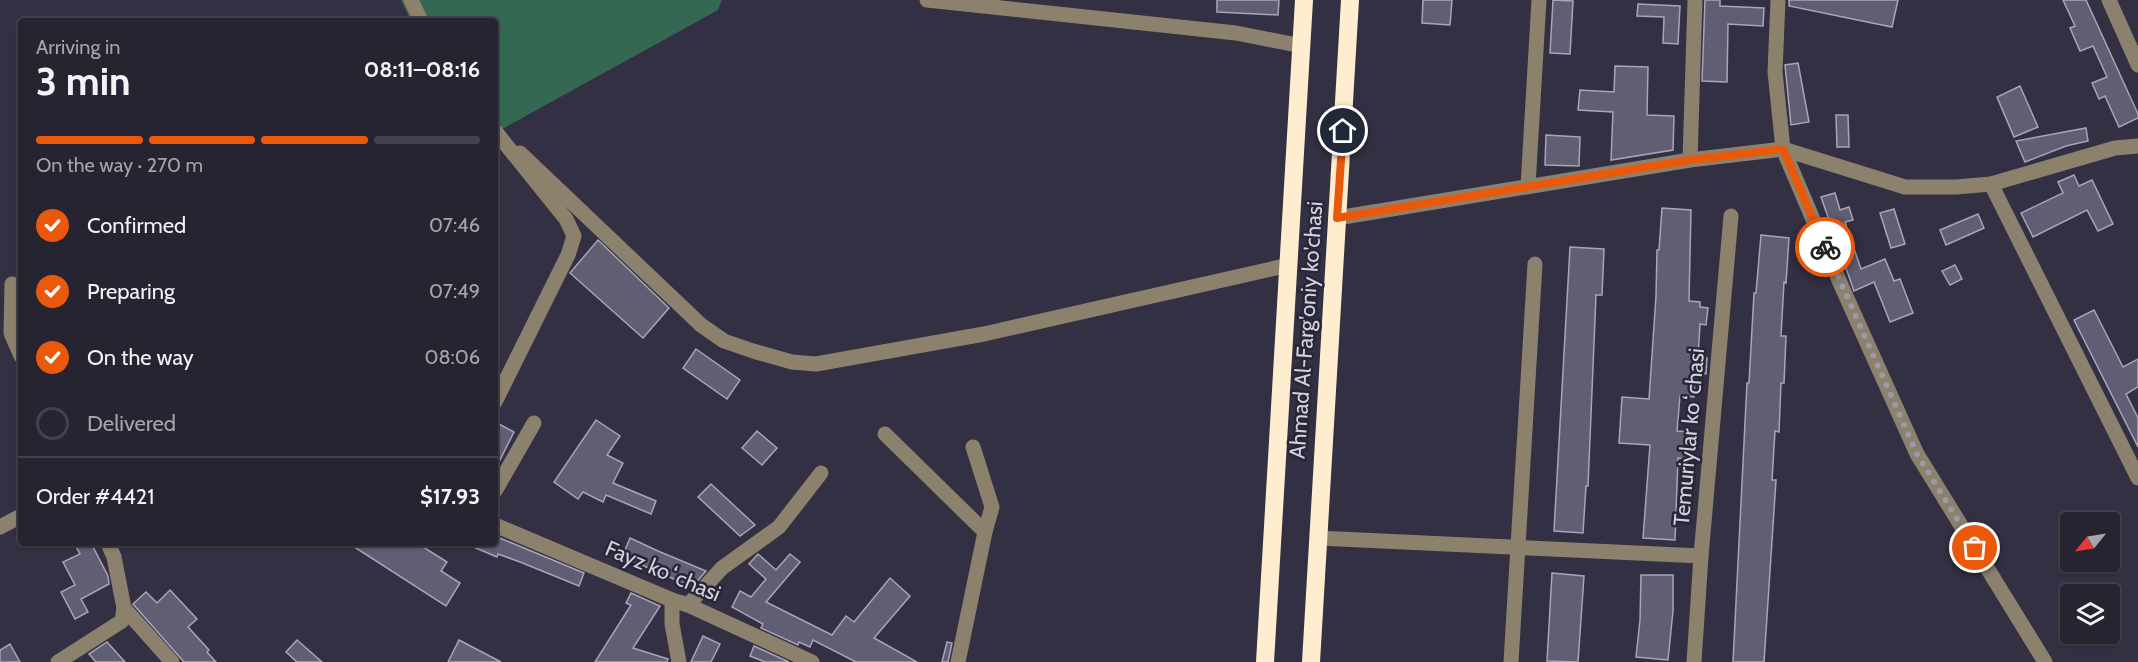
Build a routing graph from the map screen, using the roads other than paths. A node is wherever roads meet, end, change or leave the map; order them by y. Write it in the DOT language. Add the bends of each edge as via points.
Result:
graph roads {
  1 [pos="411,0"];
  2 [pos="927,0"];
  3 [pos="1304,0"];
  4 [pos="1350,0"];
  5 [pos="1539,0"];
  6 [pos="1695,0"];
  7 [pos="1778,0"];
  8 [pos="2109,0"];
  9 [pos="951,1"];
  10 [pos="420,18"];
  11 [pos="1302,46"];
  12 [pos="2138,65"];
  13 [pos="498,135"];
  14 [pos="2138,146"];
  15 [pos="1783,149"];
  16 [pos="520,153"];
  17 [pos="1690,160"];
  18 [pos="1991,184"];
  19 [pos="1528,186"];
  20 [pos="1731,216"];
  21 [pos="1337,218"];
  22 [pos="1536,264"];
  23 [pos="1289,265"];
  24 [pos="11,285"];
  25 [pos="18,349"];
  26 [pos="498,396"];
  27 [pos="534,423"];
  28 [pos="885,434"];
  29 [pos="973,447"];
  30 [pos="821,473"];
  31 [pos="2138,478"];
  32 [pos="498,486"];
  33 [pos="18,518"];
  34 [pos="498,526"];
  35 [pos="0,527"];
  36 [pos="985,532"];
  37 [pos="1318,538"];
  38 [pos="109,546"];
  39 [pos="1518,546"];
  40 [pos="1701,556"];
  41 [pos="672,600"];
  42 [pos="688,605"];
  43 [pos="124,608"];
  44 [pos="58,662"];
  45 [pos="172,662"];
  46 [pos="679,662"];
  47 [pos="812,662"];
  48 [pos="958,662"];
  49 [pos="1265,662"];
  50 [pos="1311,662"];
  51 [pos="1511,662"];
  52 [pos="1694,662"];
  53 [pos="2045,662"];
  1 -- 10 [label="street"];
  2 -- 9 [label="street"];
  3 -- 11 [label="highway, Ahmad Al-Farg'oniy ko'chasi"];
  4 -- 21 [label="highway, Ahmad Al-Farg'oniy ko'chasi"];
  5 -- 19 [label="street"];
  6 -- 17 [label="street"];
  7 -- 15 [label="street" via="1775,72"];
  8 -- 12 [label="street"];
  9 -- 11 [label="street" via="1236,33"];
  11 -- 23 [label="highway, Ahmad Al-Farg'oniy ko'chasi"];
  13 -- 26 [label="street" via="566,219 574,236"];
  14 -- 18 [label="street" via="2115,148"];
  15 -- 17 [label="street"];
  15 -- 18 [label="street" via="1905,188"];
  15 -- 53 [label="street" via="1917,454"];
  16 -- 23 [label="street" via="701,325 724,341 792,362 816,364 984,334"];
  17 -- 19 [label="street"];
  18 -- 31 [label="street"];
  19 -- 21 [label="street"];
  20 -- 40 [label="street, Temuriylar koʻchasi"];
  21 -- 37 [label="highway, Ahmad Al-Farg'oniy ko'chasi"];
  22 -- 39 [label="street"];
  23 -- 49 [label="highway, Ahmad Al-Farg'oniy ko'chasi"];
  24 -- 25 [label="street" via="11,333"];
  27 -- 32 [label="street"];
  28 -- 36 [label="street"];
  29 -- 36 [label="street" via="992,507"];
  30 -- 42 [label="street" via="778,527 722,568"];
  33 -- 35 [label="street"];
  34 -- 41 [label="street, Fayz koʻchasi"];
  36 -- 48 [label="street"];
  37 -- 39 [label="street"];
  37 -- 50 [label="highway, Ahmad Al-Farg'oniy ko'chasi"];
  38 -- 43 [label="street"];
  39 -- 40 [label="street"];
  39 -- 51 [label="street"];
  40 -- 52 [label="street, Temuriylar koʻchasi"];
  41 -- 42 [label="street, Fayz koʻchasi"];
  41 -- 46 [label="street"];
  42 -- 47 [label="street, Fayz koʻchasi"];
  43 -- 44 [label="street" via="122,621"];
  43 -- 45 [label="street"];
}
